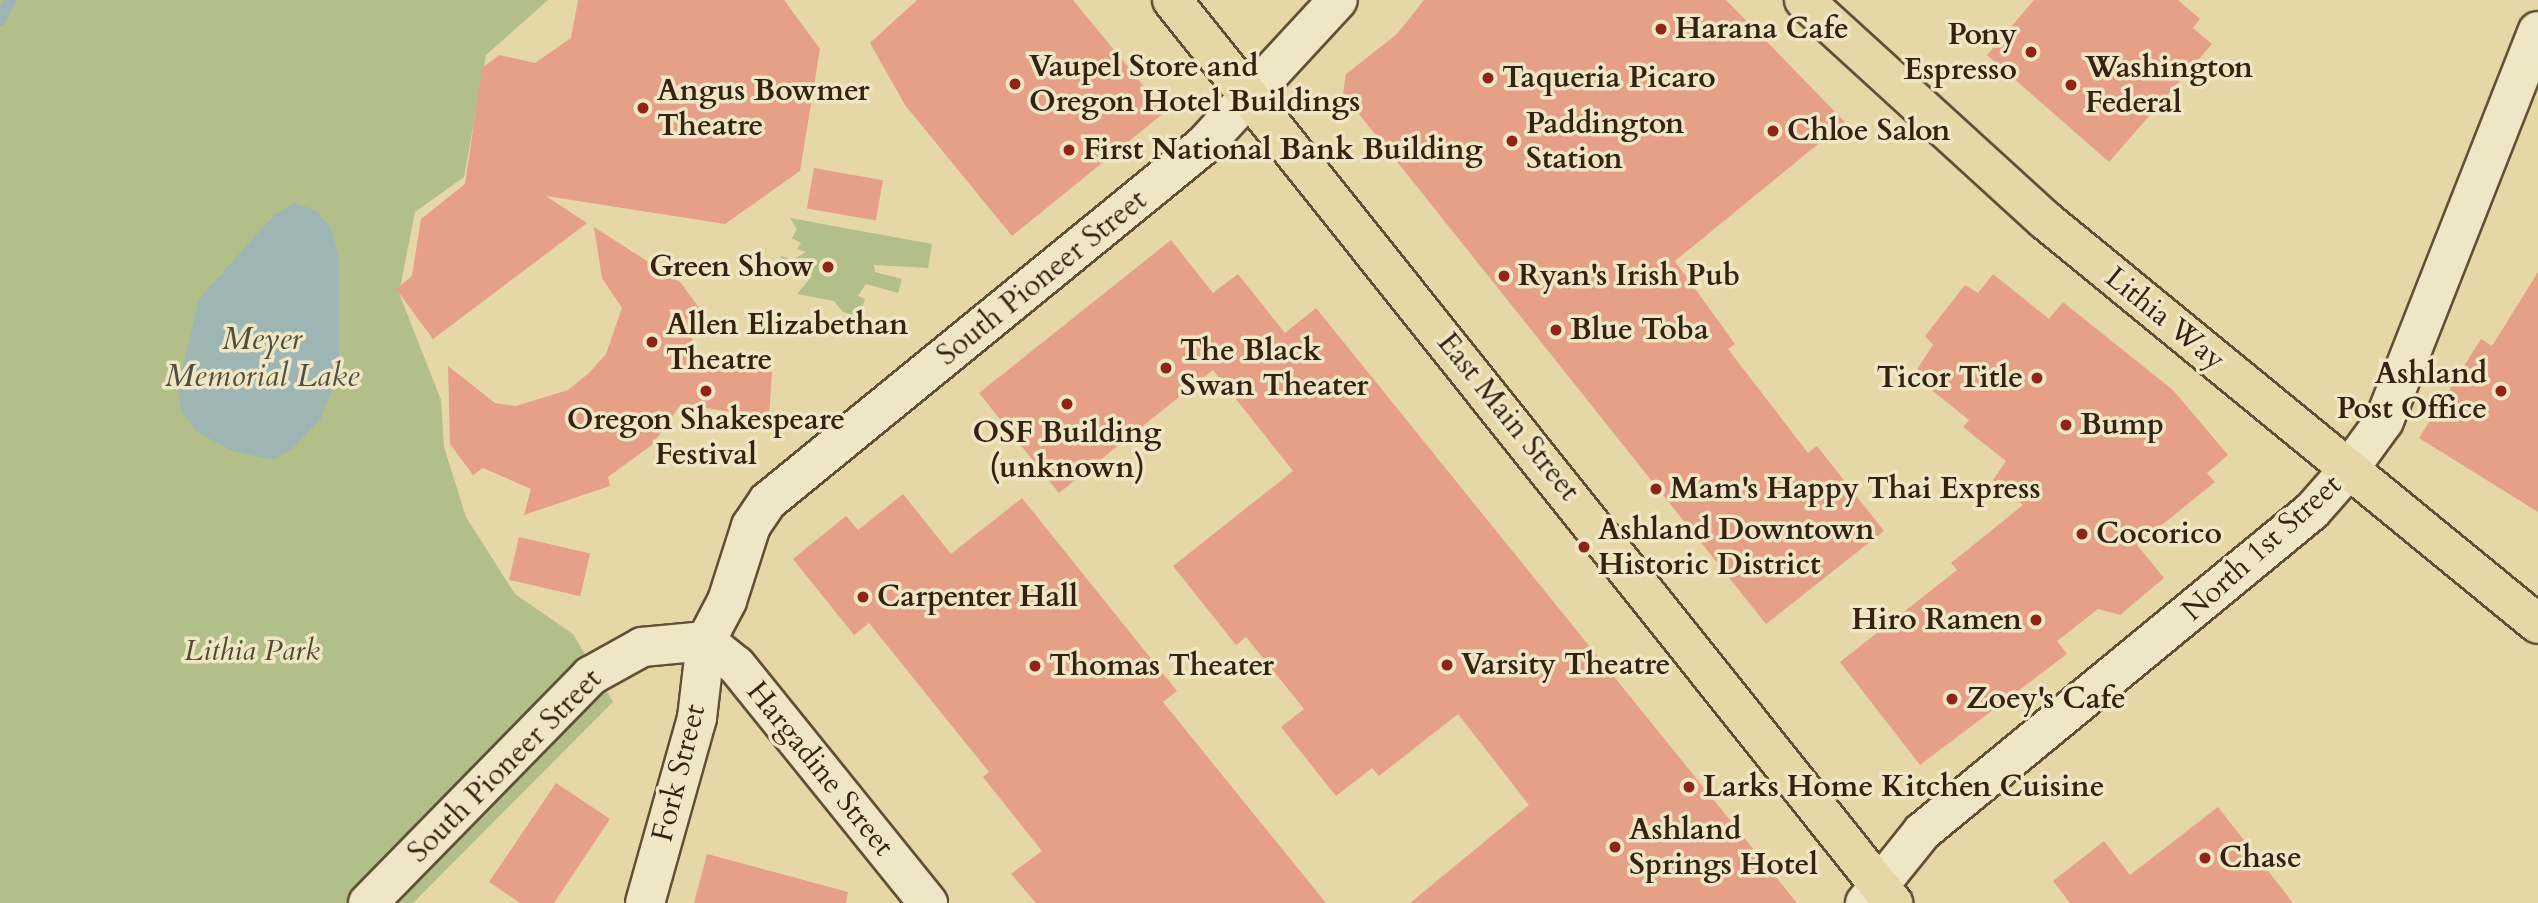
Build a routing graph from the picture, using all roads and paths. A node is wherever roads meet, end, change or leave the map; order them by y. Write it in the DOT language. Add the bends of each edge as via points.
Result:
graph roads {
  1 [pos="1172,0"];
  2 [pos="1338,0"];
  3 [pos="1804,0"];
  4 [pos="2538,31"];
  5 [pos="1254,98"];
  6 [pos="2349,469"];
  7 [pos="2538,624"];
  8 [pos="706,641"];
  9 [pos="1879,897"];
  10 [pos="368,903"];
  11 [pos="645,903"];
  12 [pos="928,903"];
  1 -- 5 [label="main road, East Main Street"];
  2 -- 5 [label="street, South Pioneer Street"];
  3 -- 6 [label="main road, Lithia Way" via="2045,220"];
  4 -- 6 [label="street, North 1st Street" via="2384,421"];
  5 -- 8 [label="street, South Pioneer Street" via="768,501 751,526 727,601"];
  5 -- 9 [label="main road, East Main Street"];
  6 -- 7 [label="main road, Lithia Way"];
  6 -- 9 [label="street, North 1st Street" via="2312,511 1922,832"];
  8 -- 10 [label="street, South Pioneer Street" via="642,647 590,676"];
  8 -- 11 [label="street, Fork Street" via="697,718"];
  8 -- 12 [label="street, Hargadine Street" via="736,665"];
}
